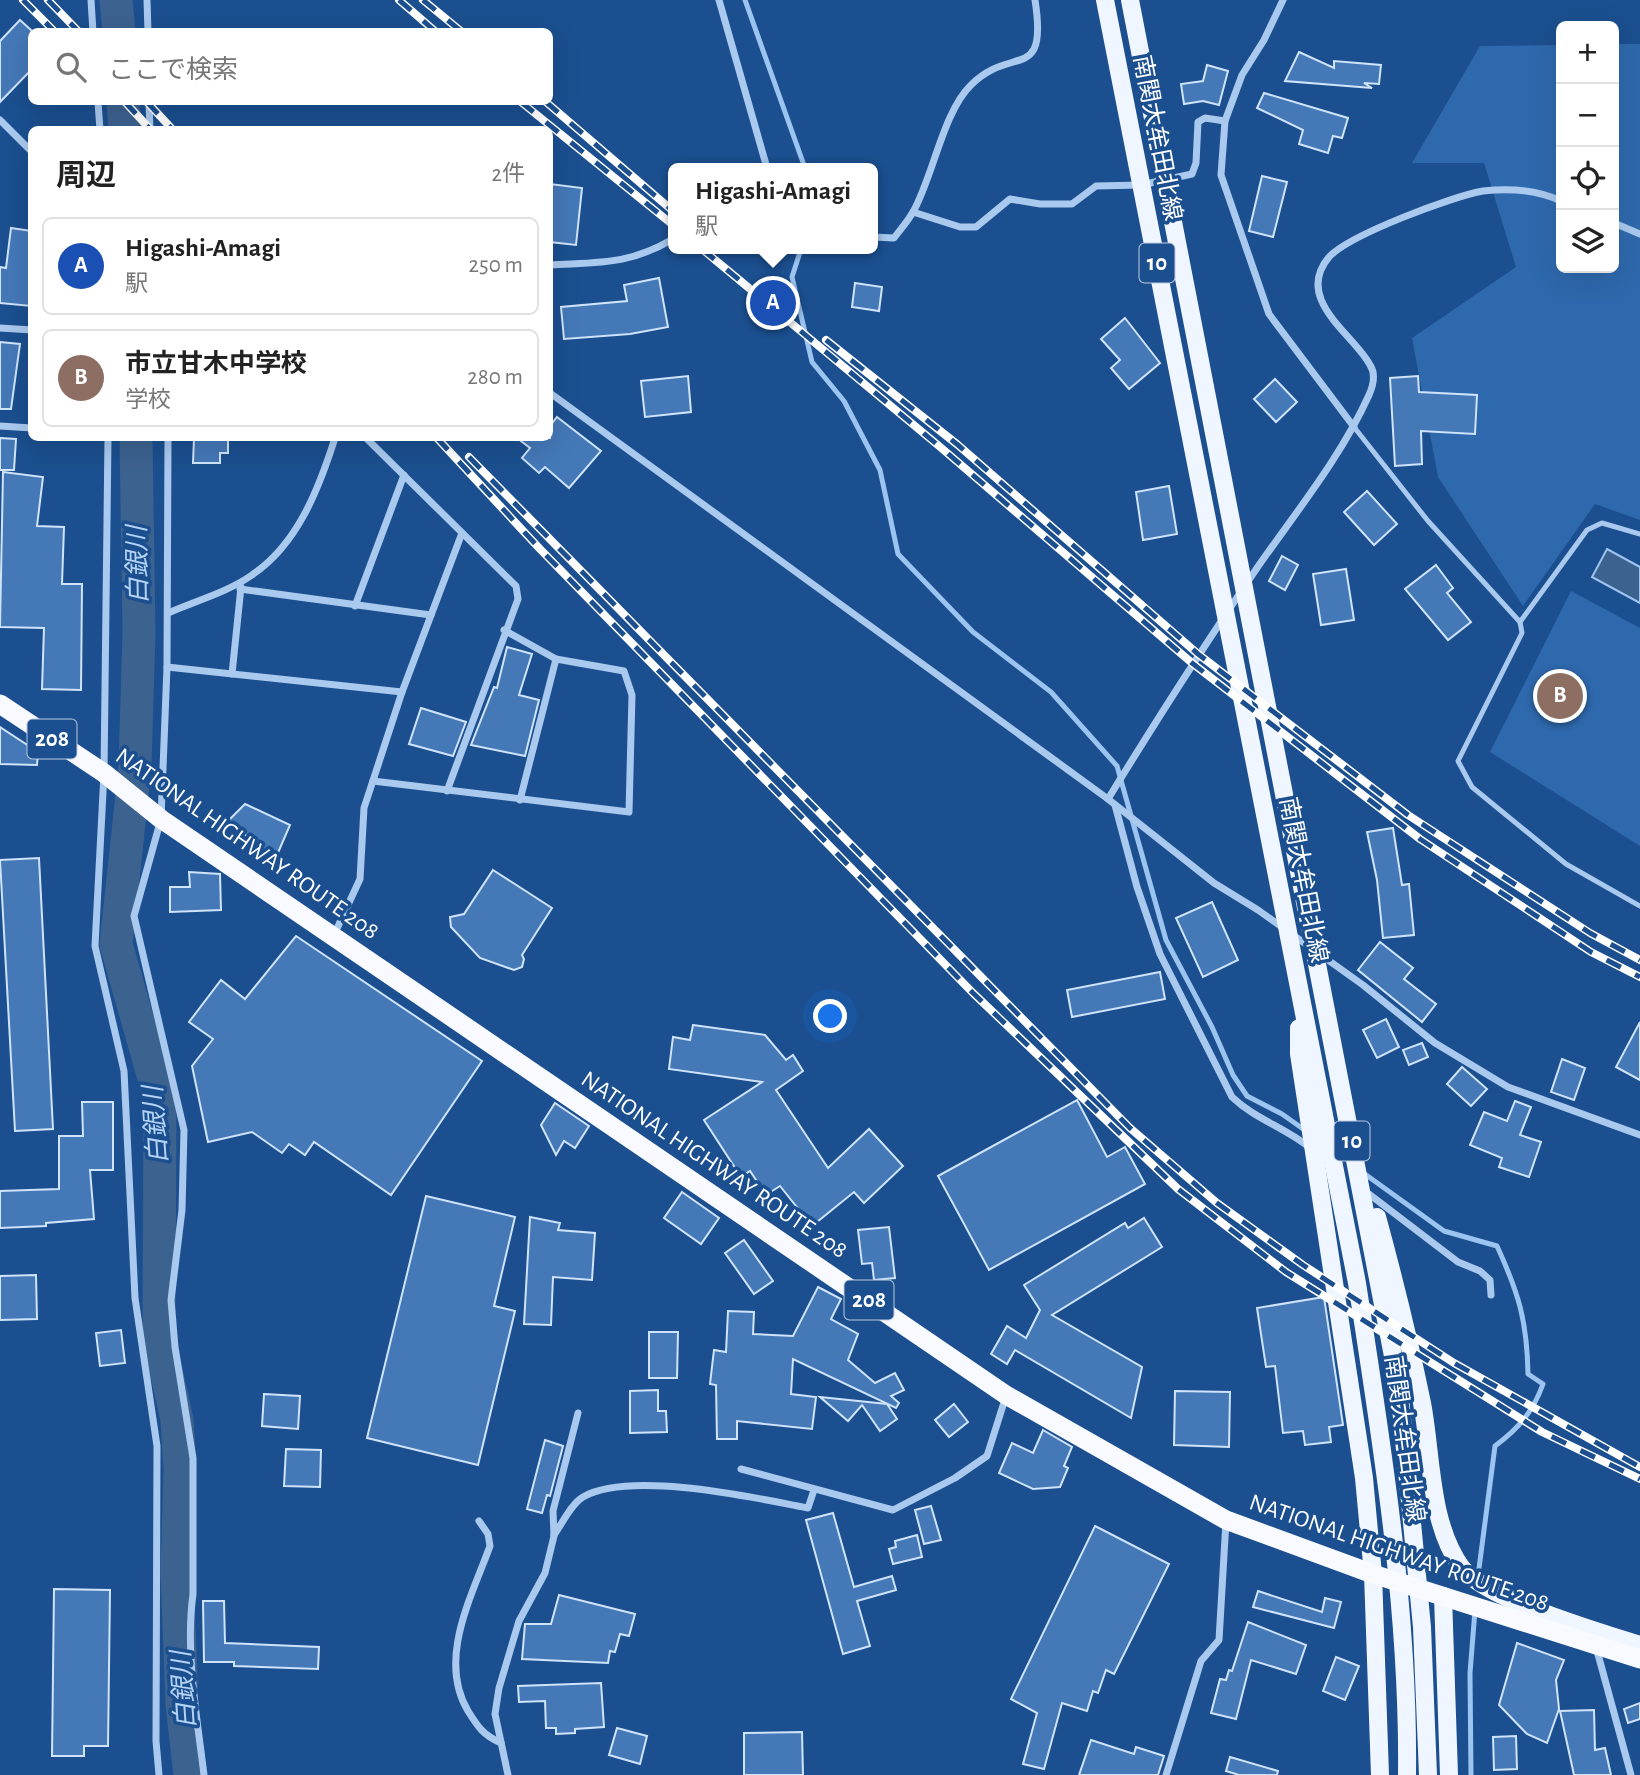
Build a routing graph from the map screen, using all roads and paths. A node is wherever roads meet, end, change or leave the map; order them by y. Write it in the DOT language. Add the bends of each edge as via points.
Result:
graph roads {
  1 [pos="91,0"];
  2 [pos="147,0"];
  3 [pos="719,0"];
  4 [pos="1035,0"];
  5 [pos="1105,0"];
  6 [pos="1130,0"];
  7 [pos="1283,0"];
  8 [pos="93,28"];
  9 [pos="148,28"];
  10 [pos="98,105"];
  11 [pos="149,105"];
  12 [pos="0,120"];
  13 [pos="1225,121"];
  14 [pos="100,126"];
  15 [pos="150,126"];
  16 [pos="28,148"];
  17 [pos="766,163"];
  18 [pos="1165,179"];
  19 [pos="1141,185"];
  20 [pos="1556,200"];
  21 [pos="913,212"];
  22 [pos="1619,225"];
  23 [pos="1640,234"];
  24 [pos="878,237"];
  25 [pos="668,242"];
  26 [pos="553,265"];
  27 [pos="0,328"];
  28 [pos="28,330"];
  29 [pos="553,395"];
  30 [pos="0,426"];
  31 [pos="1354,427"];
  32 [pos="28,428"];
  33 [pos="108,441"];
  34 [pos="168,441"];
  35 [pos="334,441"];
  36 [pos="369,441"];
  37 [pos="404,475"];
  38 [pos="462,533"];
  39 [pos="1640,534"];
  40 [pos="241,585"];
  41 [pos="355,606"];
  42 [pos="168,612"];
  43 [pos="431,615"];
  44 [pos="1520,622"];
  45 [pos="504,630"];
  46 [pos="556,659"];
  47 [pos="167,667"];
  48 [pos="232,674"];
  49 [pos="402,692"];
  50 [pos="0,704"];
  51 [pos="104,773"];
  52 [pos="373,781"];
  53 [pos="447,791"];
  54 [pos="1108,799"];
  55 [pos="520,800"];
  56 [pos="1115,805"];
  57 [pos="161,819"];
  58 [pos="1640,906"];
  59 [pos="334,935"];
  60 [pos="1300,993"];
  61 [pos="1341,1085"];
  62 [pos="1640,1135"];
  63 [pos="1491,1295"];
  64 [pos="1006,1395"];
  65 [pos="578,1413"];
  66 [pos="741,1469"];
  67 [pos="814,1490"];
  68 [pos="1226,1520"];
  69 [pos="479,1521"];
  70 [pos="554,1536"];
  71 [pos="1373,1574"];
  72 [pos="1443,1596"];
  73 [pos="1596,1644"];
  74 [pos="1640,1645"];
  75 [pos="1640,1659"];
  76 [pos="501,1743"];
  77 [pos="159,1775"];
  78 [pos="204,1775"];
  79 [pos="508,1775"];
  80 [pos="1166,1775"];
  81 [pos="1380,1775"];
  82 [pos="1407,1775"];
  83 [pos="1428,1775"];
  84 [pos="1449,1775"];
  85 [pos="1631,1775"];
  1 -- 8 [label="street"];
  2 -- 9 [label="street"];
  3 -- 17 [label="street"];
  4 -- 21 [label="street" via="1040,38 1035,50 970,85"];
  5 -- 19 [label="main road, 南関大牟田北線 / 10"];
  6 -- 18 [label="main road, 南関大牟田北線 / 10"];
  7 -- 13 [label="street" via="1242,75"];
  10 -- 14 [label="street"];
  11 -- 15 [label="street"];
  12 -- 16 [label="street"];
  13 -- 18 [label="street" via="1205,118 1198,122 1192,174"];
  13 -- 31 [label="street" via="1221,175 1269,314"];
  18 -- 19 [label="street"];
  18 -- 61 [label="main road, 南関大牟田北線 / 10"];
  19 -- 21 [label="street" via="1097,186 1072,204 1010,199 976,227 960,227"];
  19 -- 60 [label="main road, 南関大牟田北線 / 10"];
  20 -- 31 [label="street" via="1517,189 1481,191 1366,231 1328,259 1319,281 1326,310 1371,365 1374,383"];
  21 -- 24 [label="street" via="894,238"];
  22 -- 23 [label="street"];
  25 -- 26 [label="street" via="646,255"];
  27 -- 28 [label="street"];
  29 -- 54 [label="street"];
  30 -- 32 [label="street"];
  31 -- 44 [label="lane" via="1428,522"];
  31 -- 54 [label="street" via="1192,663"];
  33 -- 51 [label="street"];
  34 -- 42 [label="street"];
  35 -- 40 [label="street" via="312,502 295,530 275,556"];
  36 -- 37 [label="street"];
  37 -- 38 [label="street"];
  37 -- 41 [label="street"];
  38 -- 43 [label="street"];
  38 -- 45 [label="street" via="516,586 517,599"];
  39 -- 44 [label="lane" via="1602,523 1587,530"];
  40 -- 41 [label="street"];
  40 -- 42 [label="street"];
  40 -- 48 [label="street"];
  41 -- 43 [label="street"];
  42 -- 47 [label="street"];
  43 -- 49 [label="street"];
  44 -- 58 [label="lane" via="1522,633 1458,761 1472,787 1566,864"];
  45 -- 46 [label="street"];
  45 -- 53 [label="street"];
  46 -- 55 [label="street"];
  46 -- 55 [label="street" via="624,671 632,695 629,812"];
  47 -- 48 [label="street"];
  47 -- 57 [label="street"];
  48 -- 49 [label="street"];
  49 -- 52 [label="street"];
  50 -- 51 [label="highway, NATIONAL HIGHWAY ROUTE 208 / 208"];
  51 -- 57 [label="highway, NATIONAL HIGHWAY ROUTE 208 / 208"];
  51 -- 77 [label="street" via="95,946 124,1071 135,1297 157,1446"];
  52 -- 53 [label="street"];
  52 -- 59 [label="street" via="364,808 360,879"];
  53 -- 55 [label="street"];
  54 -- 56 [label="street"];
  56 -- 62 [label="street" via="1214,883 1363,985 1435,1043 1508,1087"];
  56 -- 63 [label="street" via="1160,954 1232,1097 1246,1111 1292,1133 1458,1262 1480,1271 1490,1280"];
  57 -- 59 [label="highway, NATIONAL HIGHWAY ROUTE 208 / 208"];
  57 -- 78 [label="street" via="134,916 184,1130 182,1210 171,1300 193,1458 190,1615"];
  59 -- 64 [label="highway, NATIONAL HIGHWAY ROUTE 208 / 208"];
  60 -- 71 [label="main road" via="1299,1054 1364,1478"];
  60 -- 82 [label="main road, 南関大牟田北線 / 10" via="1357,1283 1382,1448 1400,1607"];
  61 -- 74 [label="main road" via="1399,1297 1440,1522 1461,1567 1507,1596"];
  61 -- 83 [label="main road, 南関大牟田北線 / 10" via="1399,1387 1422,1627"];
  64 -- 67 [label="street" via="987,1456 893,1510"];
  64 -- 68 [label="highway, NATIONAL HIGHWAY ROUTE 208 / 208"];
  65 -- 70 [label="street" via="553,1511"];
  66 -- 67 [label="street"];
  67 -- 70 [label="street" via="808,1508 721,1492 615,1487 583,1497"];
  68 -- 71 [label="highway, NATIONAL HIGHWAY ROUTE 208 / 208"];
  68 -- 80 [label="street" via="1219,1640 1201,1661"];
  69 -- 76 [label="street" via="490,1546 460,1630 456,1679 462,1701 483,1735"];
  70 -- 76 [label="street" via="545,1573 519,1621 499,1688 495,1714"];
  71 -- 72 [label="highway, NATIONAL HIGHWAY ROUTE 208 / 208"];
  71 -- 81 [label="main road"];
  72 -- 73 [label="highway, NATIONAL HIGHWAY ROUTE 208 / 208"];
  72 -- 84 [label="main road"];
  73 -- 75 [label="highway, NATIONAL HIGHWAY ROUTE 208 / 208"];
  73 -- 85 [label="street"];
  76 -- 79 [label="street"];
}
